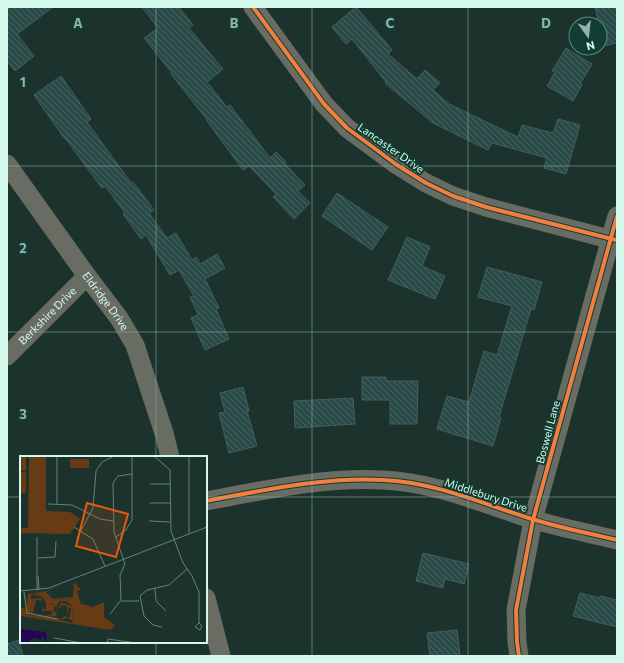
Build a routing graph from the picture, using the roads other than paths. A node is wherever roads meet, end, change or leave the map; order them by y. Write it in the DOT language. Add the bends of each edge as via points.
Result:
graph roads {
  1 [pos="253,7"];
  2 [pos="7,164"];
  3 [pos="617,216"];
  4 [pos="614,240"];
  5 [pos="87,276"];
  6 [pos="7,356"];
  7 [pos="170,456"];
  8 [pos="207,501"];
  9 [pos="533,520"];
  10 [pos="617,540"];
  11 [pos="207,602"];
  12 [pos="222,656"];
  13 [pos="519,656"];
  1 -- 4 [label="street, Lancaster Drive" via="324,104 347,128 397,165 453,196"];
  2 -- 5 [label="street, Eldridge Drive"];
  3 -- 4 [label="street, Boswell Lane"];
  4 -- 9 [label="street, Boswell Lane"];
  5 -- 6 [label="street, Berkshire Drive"];
  5 -- 7 [label="street, Eldridge Drive" via="119,318 135,345"];
  8 -- 9 [label="street, Middlebury Drive" via="293,484 334,480 384,480 425,485"];
  9 -- 10 [label="street, Middlebury Drive"];
  9 -- 13 [label="street, Boswell Lane" via="516,610 516,642"];
  11 -- 12 [label="street"];
}
